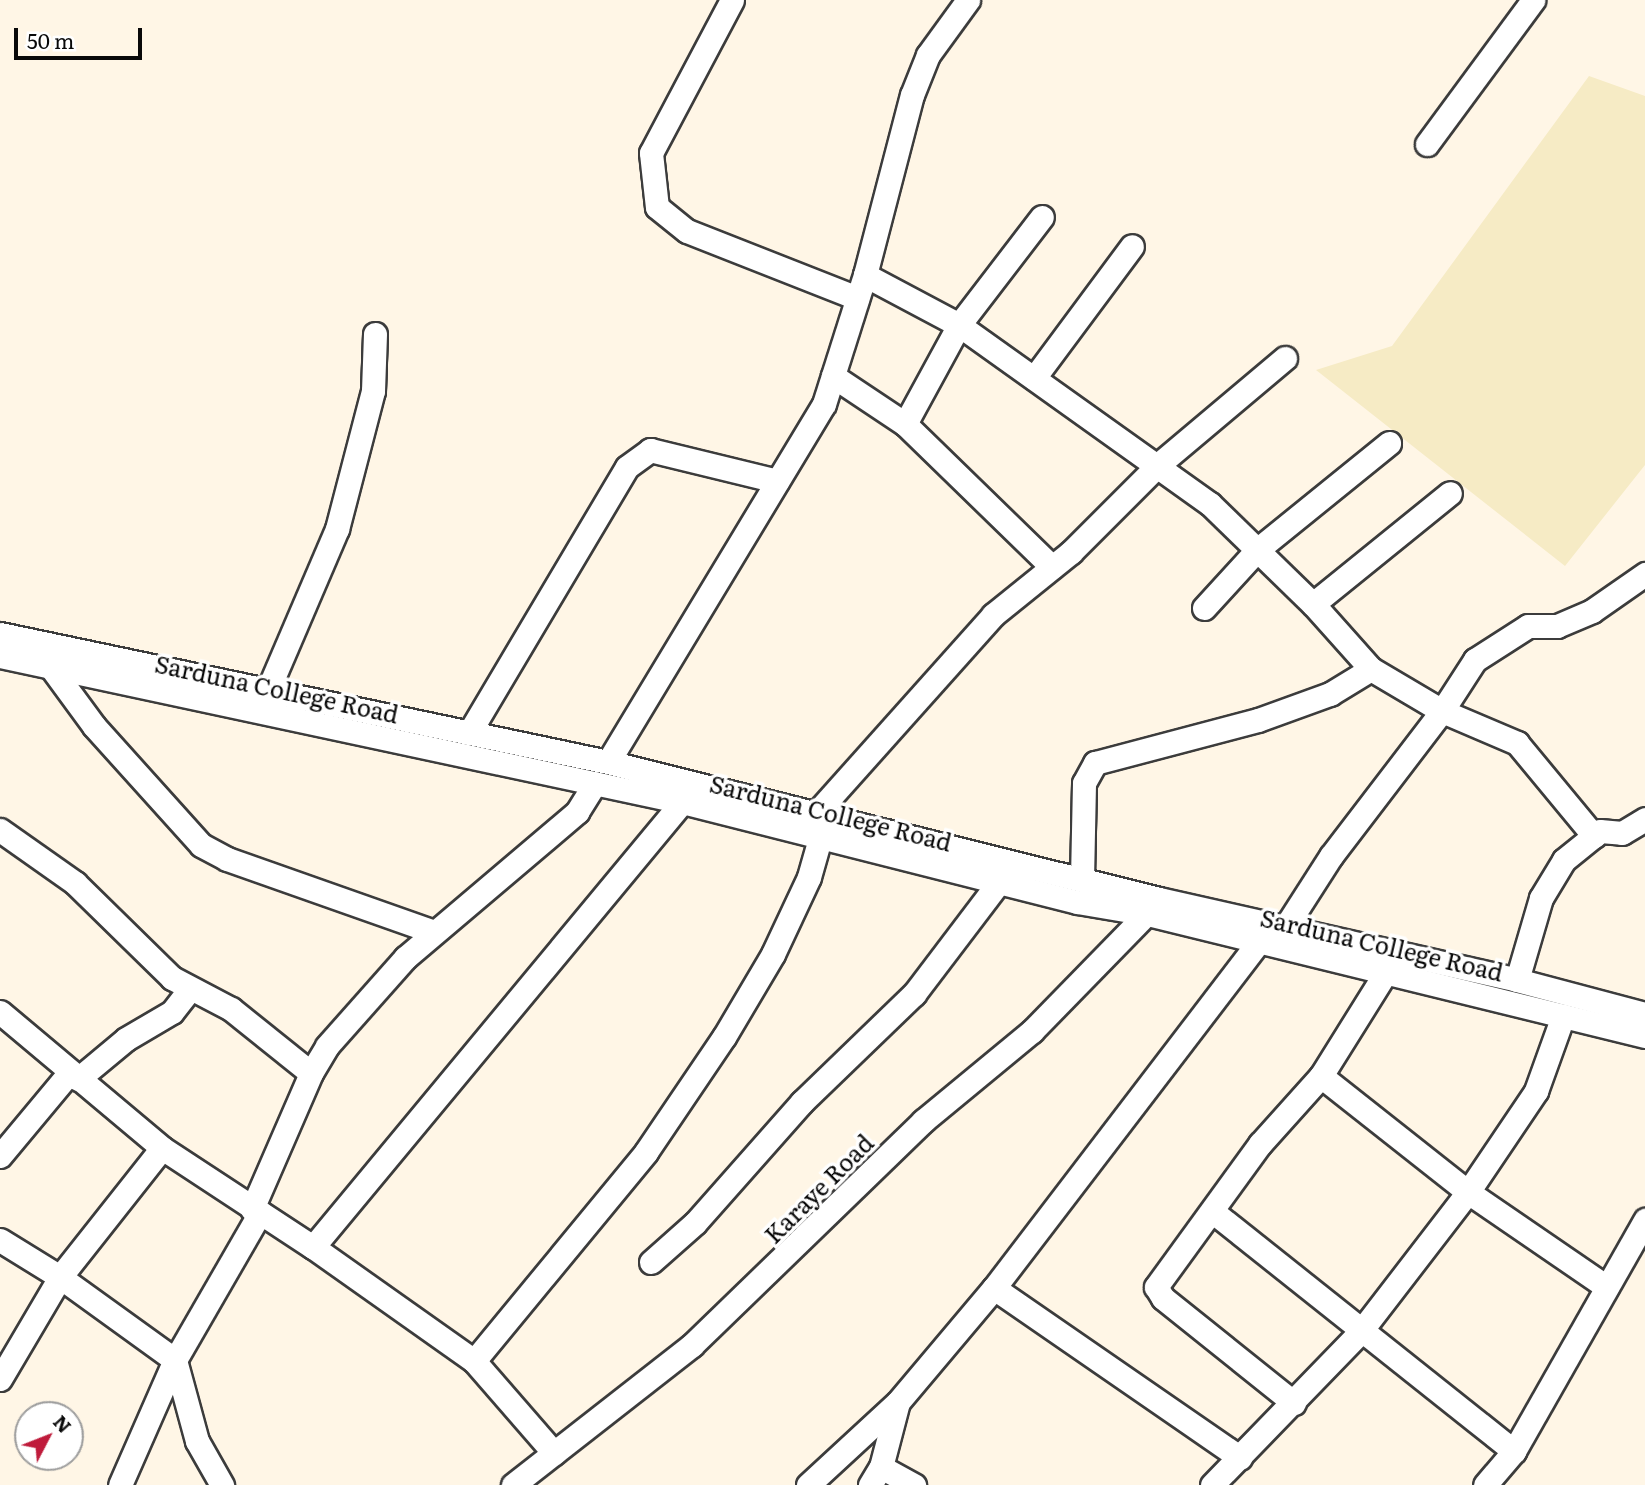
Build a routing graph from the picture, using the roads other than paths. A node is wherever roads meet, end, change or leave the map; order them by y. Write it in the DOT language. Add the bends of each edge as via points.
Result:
graph roads {
  1 [pos="732,0"];
  2 [pos="968,0"];
  3 [pos="1533,0"];
  4 [pos="1427,144"];
  5 [pos="1042,217"];
  6 [pos="1132,246"];
  7 [pos="865,275"];
  8 [pos="857,298"];
  9 [pos="959,325"];
  10 [pos="375,334"];
  11 [pos="1285,358"];
  12 [pos="832,376"];
  13 [pos="1034,378"];
  14 [pos="905,424"];
  15 [pos="1389,443"];
  16 [pos="1158,465"];
  17 [pos="777,481"];
  18 [pos="1450,493"];
  19 [pos="1257,550"];
  20 [pos="1052,567"];
  21 [pos="1645,574"];
  22 [pos="1313,604"];
  23 [pos="1204,608"];
  24 [pos="0,634"];
  25 [pos="0,656"];
  26 [pos="50,666"];
  27 [pos="1371,669"];
  28 [pos="268,690"];
  29 [pos="1442,711"];
  30 [pos="470,733"];
  31 [pos="608,762"];
  32 [pos="594,783"];
  33 [pos="682,802"];
  34 [pos="818,811"];
  35 [pos="1645,818"];
  36 [pos="0,830"];
  37 [pos="821,835"];
  38 [pos="1594,836"];
  39 [pos="937,854"];
  40 [pos="1082,879"];
  41 [pos="999,881"];
  42 [pos="1153,907"];
  43 [pos="1286,926"];
  44 [pos="434,932"];
  45 [pos="1259,942"];
  46 [pos="1387,972"];
  47 [pos="1517,980"];
  48 [pos="189,990"];
  49 [pos="0,1012"];
  50 [pos="1645,1014"];
  51 [pos="1563,1016"];
  52 [pos="1645,1036"];
  53 [pos="311,1073"];
  54 [pos="74,1075"];
  55 [pos="1321,1076"];
  56 [pos="162,1148"];
  57 [pos="0,1156"];
  58 [pos="1468,1192"];
  59 [pos="256,1211"];
  60 [pos="1212,1211"];
  61 [pos="1645,1220"];
  62 [pos="0,1240"];
  63 [pos="313,1247"];
  64 [pos="651,1262"];
  65 [pos="60,1277"];
  66 [pos="1607,1287"];
  67 [pos="993,1288"];
  68 [pos="1361,1331"];
  69 [pos="175,1360"];
  70 [pos="474,1362"];
  71 [pos="0,1379"];
  72 [pos="898,1402"];
  73 [pos="1294,1403"];
  74 [pos="1514,1451"];
  75 [pos="554,1453"];
  76 [pos="1240,1458"];
  77 [pos="876,1476"];
  78 [pos="120,1485"];
  79 [pos="222,1485"];
  80 [pos="513,1485"];
  81 [pos="808,1485"];
  82 [pos="914,1485"];
  83 [pos="1212,1485"];
  84 [pos="1485,1485"];
  1 -- 8 [label="street" via="651,153 657,207 687,231"];
  2 -- 7 [label="street" via="928,55 912,95"];
  3 -- 4 [label="street"];
  5 -- 9 [label="street"];
  6 -- 13 [label="street"];
  7 -- 8 [label="street"];
  7 -- 9 [label="street"];
  8 -- 12 [label="street"];
  9 -- 13 [label="street"];
  9 -- 14 [label="street"];
  10 -- 28 [label="street" via="373,391 337,529"];
  11 -- 16 [label="street"];
  12 -- 14 [label="street"];
  12 -- 17 [label="street" via="824,404"];
  13 -- 16 [label="street"];
  14 -- 20 [label="street"];
  15 -- 19 [label="street"];
  16 -- 19 [label="street" via="1210,504"];
  16 -- 20 [label="street"];
  17 -- 30 [label="street" via="650,450 627,467"];
  17 -- 31 [label="street"];
  18 -- 22 [label="street"];
  19 -- 22 [label="street"];
  19 -- 23 [label="street"];
  20 -- 34 [label="street" via="993,615"];
  21 -- 29 [label="street" via="1592,611 1557,626 1528,626 1484,653"];
  22 -- 27 [label="street"];
  24 -- 28 [label="street, Sarduna College Road"];
  25 -- 26 [label="street, Sarduna College Road"];
  26 -- 32 [label="street, Sarduna College Road"];
  26 -- 44 [label="street" via="94,726 201,845 227,859"];
  27 -- 29 [label="street"];
  27 -- 40 [label="street" via="1330,694 1258,720 1095,763 1084,783"];
  28 -- 30 [label="street, Sarduna College Road"];
  29 -- 38 [label="street" via="1517,743"];
  29 -- 43 [label="street" via="1331,856"];
  30 -- 31 [label="street, Sarduna College Road"];
  31 -- 34 [label="street, Sarduna College Road"];
  32 -- 33 [label="street, Sarduna College Road"];
  32 -- 44 [label="street" via="576,812"];
  33 -- 37 [label="street, Sarduna College Road"];
  33 -- 63 [label="street"];
  34 -- 39 [label="street, Sarduna College Road"];
  35 -- 38 [label="street" via="1622,833 1600,831"];
  36 -- 48 [label="street" via="75,883"];
  37 -- 39 [label="street, Sarduna College Road"];
  37 -- 70 [label="street" via="809,877 773,954 724,1037 646,1152"];
  38 -- 47 [label="street" via="1564,860 1541,898"];
  39 -- 40 [label="street, Sarduna College Road"];
  39 -- 41 [label="street, Sarduna College Road"];
  40 -- 42 [label="street, Sarduna College Road"];
  41 -- 42 [label="street, Sarduna College Road"];
  41 -- 64 [label="street" via="914,994 802,1102 695,1223"];
  42 -- 43 [label="street, Sarduna College Road"];
  42 -- 45 [label="street, Sarduna College Road"];
  42 -- 75 [label="street, Karaye Road" via="1032,1031 923,1121 692,1345"];
  43 -- 47 [label="street, Sarduna College Road"];
  44 -- 53 [label="street" via="327,1046"];
  45 -- 46 [label="street, Sarduna College Road"];
  45 -- 67 [label="street"];
  46 -- 51 [label="street, Sarduna College Road"];
  46 -- 55 [label="street"];
  47 -- 50 [label="street, Sarduna College Road"];
  48 -- 53 [label="street" via="231,1009"];
  48 -- 54 [label="street" via="172,1012"];
  49 -- 54 [label="street"];
  51 -- 52 [label="street, Sarduna College Road"];
  51 -- 58 [label="street" via="1536,1091"];
  53 -- 59 [label="street"];
  54 -- 56 [label="street"];
  54 -- 57 [label="street"];
  55 -- 58 [label="street"];
  55 -- 60 [label="street" via="1260,1144"];
  56 -- 59 [label="street"];
  56 -- 65 [label="street"];
  58 -- 66 [label="street"];
  58 -- 68 [label="street"];
  59 -- 63 [label="street"];
  59 -- 69 [label="street"];
  60 -- 68 [label="street"];
  60 -- 73 [label="street" via="1156,1287 1163,1298"];
  61 -- 66 [label="street"];
  62 -- 65 [label="street"];
  63 -- 70 [label="street"];
  65 -- 69 [label="street"];
  65 -- 71 [label="street"];
  66 -- 74 [label="street"];
  67 -- 72 [label="street"];
  67 -- 76 [label="street"];
  68 -- 73 [label="street"];
  68 -- 74 [label="street"];
  69 -- 78 [label="street"];
  69 -- 79 [label="street" via="197,1441"];
  70 -- 75 [label="street"];
  72 -- 77 [label="street"];
  72 -- 81 [label="street"];
  73 -- 76 [label="street"];
  74 -- 84 [label="street"];
  75 -- 80 [label="street, Karaye Road"];
  76 -- 83 [label="street"];
  77 -- 82 [label="street"];
}
